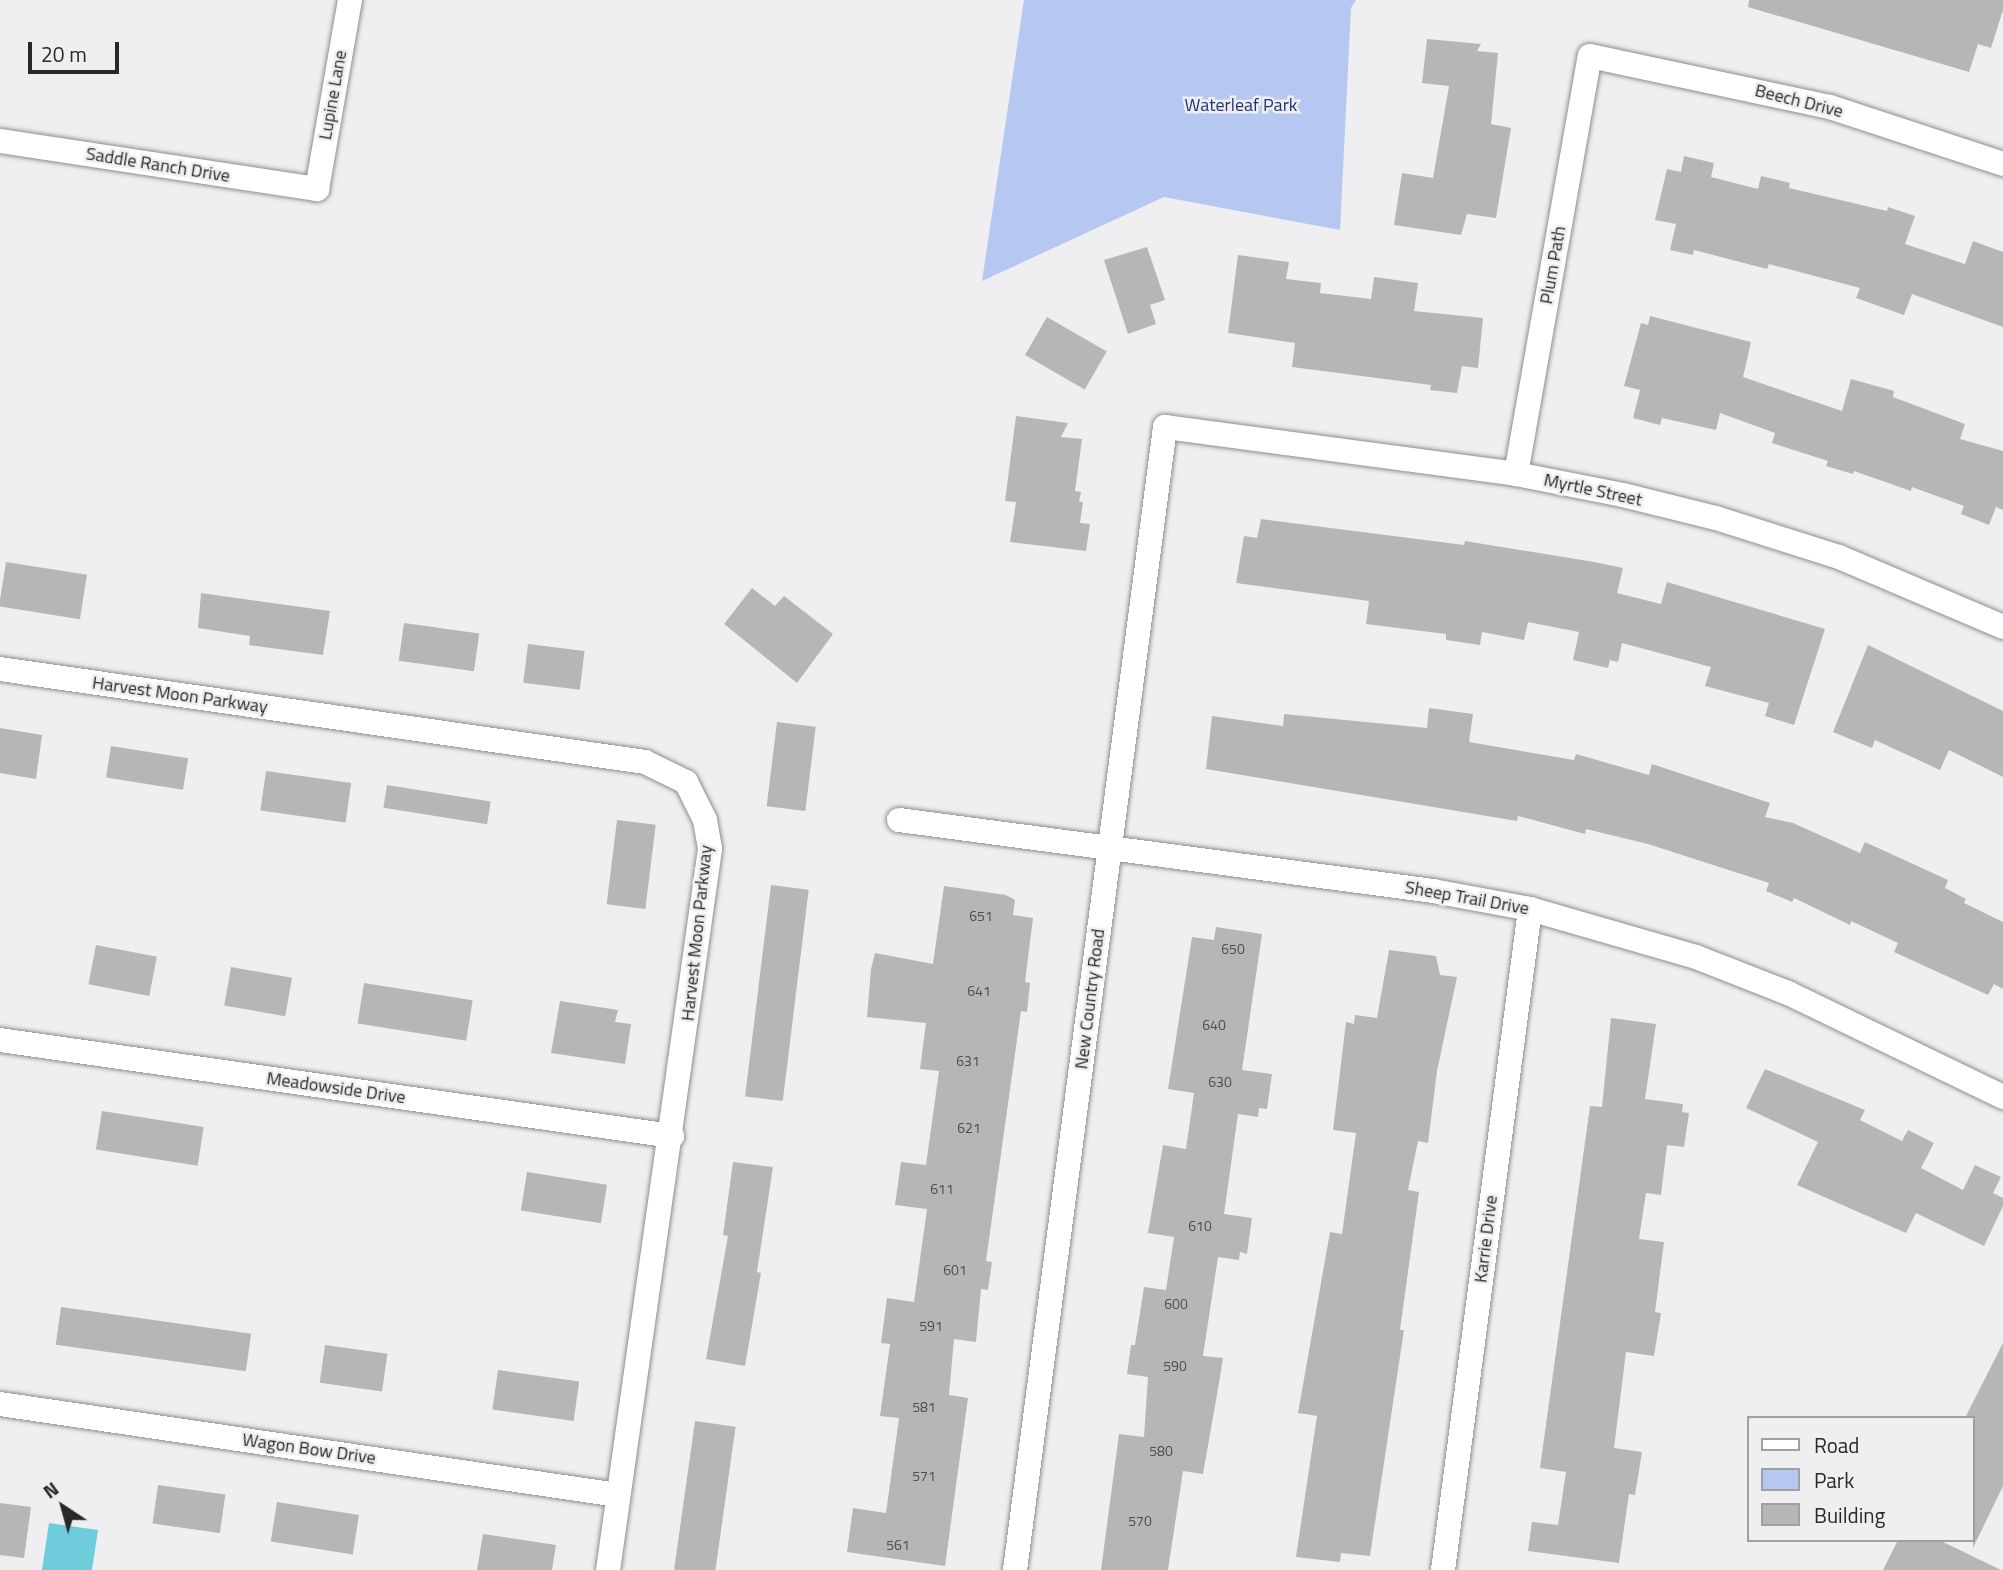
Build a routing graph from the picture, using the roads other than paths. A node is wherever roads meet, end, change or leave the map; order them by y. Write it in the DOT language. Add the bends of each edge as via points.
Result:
graph roads {
  1 [pos="350,0"];
  2 [pos="1590,56"];
  3 [pos="0,141"];
  4 [pos="2003,164"];
  5 [pos="317,189"];
  6 [pos="1165,427"];
  7 [pos="1516,474"];
  8 [pos="2003,626"];
  9 [pos="0,669"];
  10 [pos="899,820"];
  11 [pos="1110,848"];
  12 [pos="1530,909"];
  13 [pos="0,1040"];
  14 [pos="2003,1097"];
  15 [pos="671,1136"];
  16 [pos="0,1404"];
  17 [pos="618,1495"];
  18 [pos="608,1570"];
  19 [pos="1015,1570"];
  20 [pos="1443,1570"];
  1 -- 5 [label="street, Lupine Lane"];
  2 -- 4 [label="street, Beech Drive" via="1830,107"];
  2 -- 7 [label="street, Plum Path"];
  3 -- 5 [label="street, Saddle Ranch Drive"];
  6 -- 7 [label="street, Myrtle Street"];
  6 -- 11 [label="street, New Country Road"];
  7 -- 8 [label="street, Myrtle Street" via="1716,518 1839,557"];
  9 -- 15 [label="street, Harvest Moon Parkway" via="645,762 686,782 705,820 710,849"];
  10 -- 11 [label="street, Sheep Trail Drive"];
  11 -- 12 [label="street, Sheep Trail Drive" via="1433,891"];
  11 -- 19 [label="street, New Country Road"];
  12 -- 14 [label="street, Sheep Trail Drive" via="1696,957 1788,993"];
  12 -- 20 [label="street, Karrie Drive"];
  13 -- 15 [label="street, Meadowside Drive"];
  15 -- 17 [label="street, Harvest Moon Parkway"];
  16 -- 17 [label="street, Wagon Bow Drive"];
  17 -- 18 [label="street, Harvest Moon Parkway"];
}
